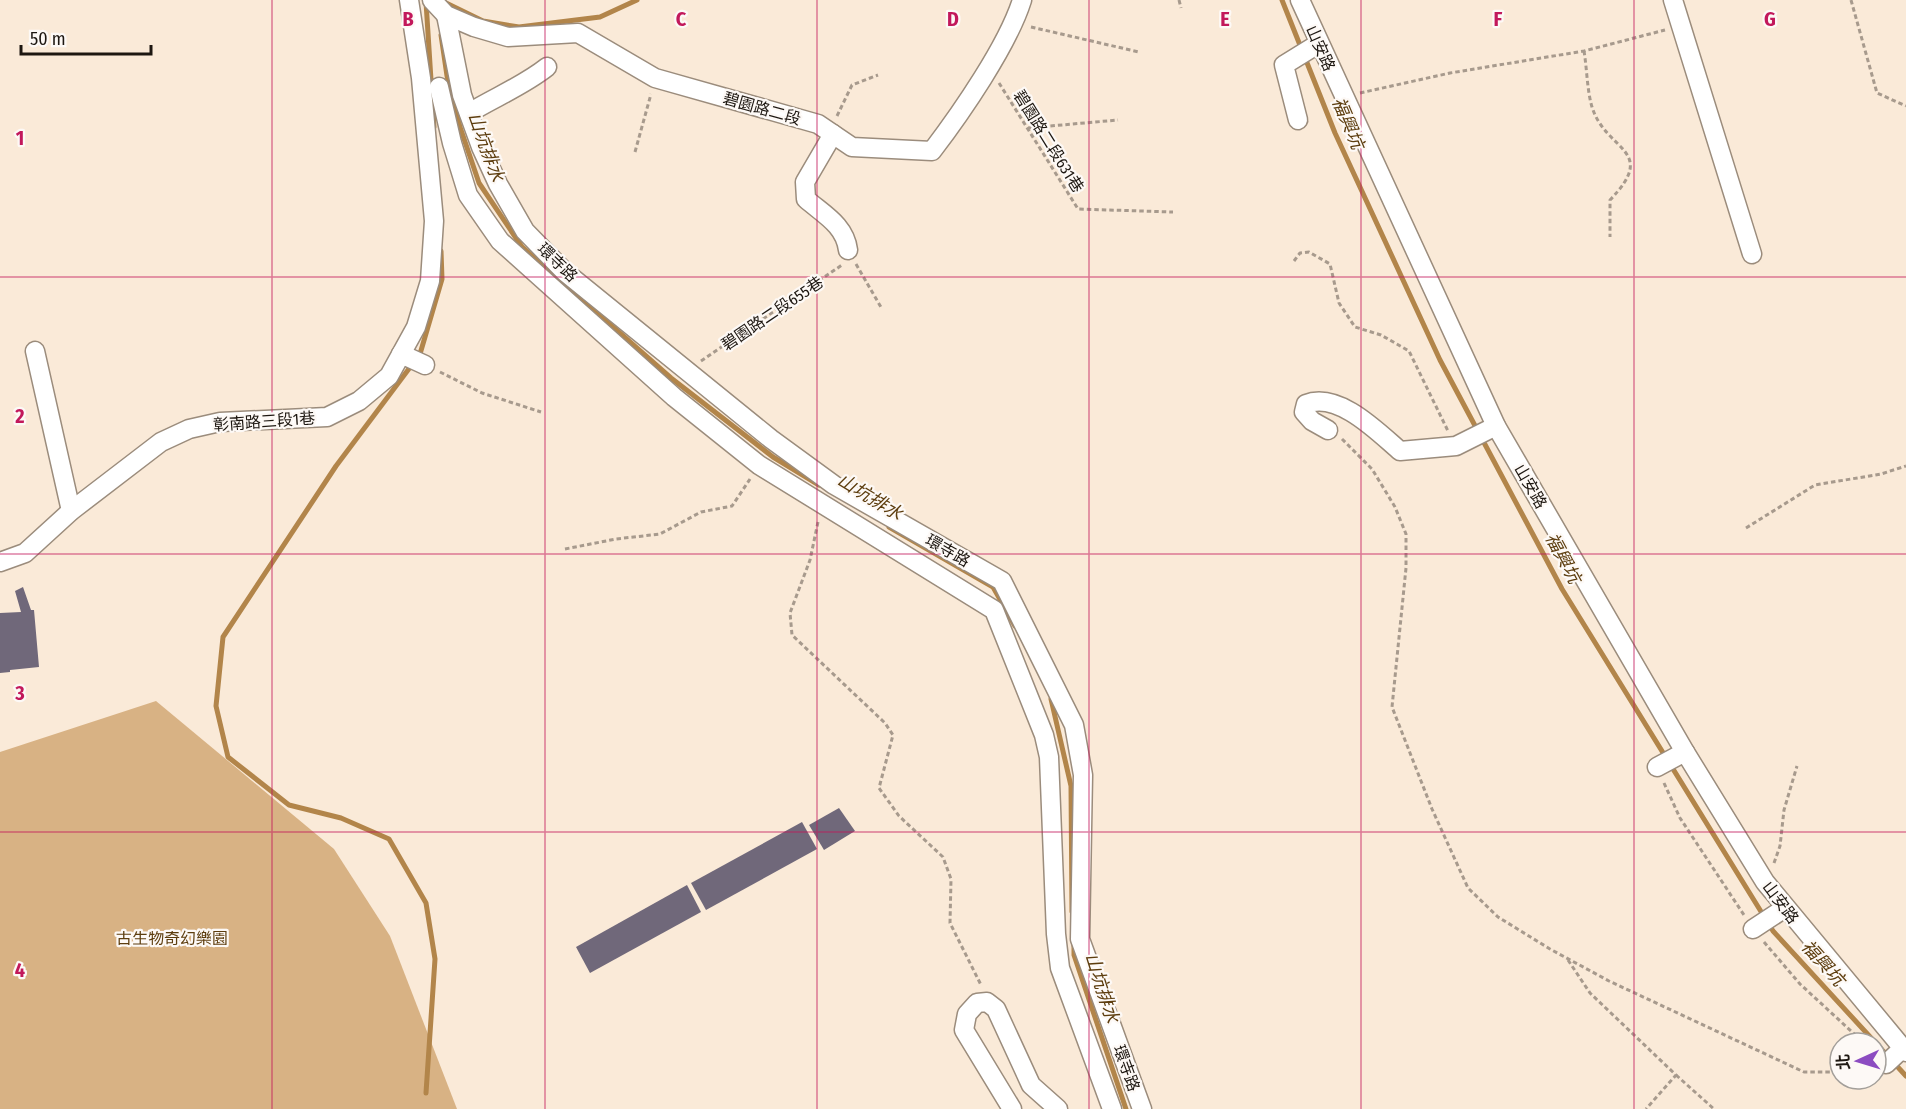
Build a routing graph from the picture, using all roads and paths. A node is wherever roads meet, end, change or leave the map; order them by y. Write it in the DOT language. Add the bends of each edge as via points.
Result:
graph roads {
  1 [pos="409,0"];
  2 [pos="432,0"];
  3 [pos="1022,0"];
  4 [pos="1179,0"];
  5 [pos="1300,0"];
  6 [pos="1673,0"];
  7 [pos="1851,0"];
  8 [pos="1181,8"];
  9 [pos="446,15"];
  10 [pos="1015,23"];
  11 [pos="1681,26"];
  12 [pos="1318,44"];
  13 [pos="1584,51"];
  14 [pos="1139,52"];
  15 [pos="989,64"];
  16 [pos="547,67"];
  17 [pos="878,75"];
  18 [pos="421,78"];
  19 [pos="655,78"];
  20 [pos="439,87"];
  21 [pos="462,95"];
  22 [pos="1343,97"];
  23 [pos="1906,106"];
  24 [pos="469,113"];
  25 [pos="1118,120"];
  26 [pos="1298,120"];
  27 [pos="1028,128"];
  28 [pos="833,134"];
  29 [pos="635,152"];
  30 [pos="1173,212"];
  31 [pos="1610,237"];
  32 [pos="848,250"];
  33 [pos="1752,254"];
  34 [pos="1294,261"];
  35 [pos="882,309"];
  36 [pos="35,351"];
  37 [pos="401,354"];
  38 [pos="425,365"];
  39 [pos="681,386"];
  40 [pos="541,412"];
  41 [pos="1496,426"];
  42 [pos="1328,430"];
  43 [pos="1456,446"];
  44 [pos="763,451"];
  45 [pos="1906,466"];
  46 [pos="828,493"];
  47 [pos="71,511"];
  48 [pos="1746,528"];
  49 [pos="565,549"];
  50 [pos="0,562"];
  51 [pos="1061,729"];
  52 [pos="1685,752"];
  53 [pos="1797,766"];
  54 [pos="1657,767"];
  55 [pos="1765,882"];
  56 [pos="1785,908"];
  57 [pos="1753,929"];
  58 [pos="1567,959"];
  59 [pos="996,1009"];
  60 [pos="1904,1051"];
  61 [pos="1888,1063"];
  62 [pos="1828,1072"];
  63 [pos="1676,1075"];
  64 [pos="1012,1109"];
  65 [pos="1058,1109"];
  66 [pos="1112,1109"];
  67 [pos="1142,1109"];
  68 [pos="1646,1109"];
  69 [pos="1714,1109"];
  1 -- 18 [label="street, 彰南路三段1巷"];
  2 -- 9 [label="street, 碧園路二段"];
  3 -- 10 [label="street, 碧園路二段"];
  4 -- 8 [label="path"];
  5 -- 12 [label="street, 山安路"];
  6 -- 11 [label="street"];
  7 -- 23 [label="path" via="1877,93"];
  9 -- 19 [label="street, 碧園路二段" via="508,37 578,33"];
  9 -- 21 [label="street, 環寺路"];
  10 -- 14 [label="path"];
  10 -- 15 [label="street, 碧園路二段"];
  11 -- 13 [label="path"];
  11 -- 33 [label="street"];
  12 -- 22 [label="street, 山安路"];
  12 -- 26 [label="street" via="1284,65"];
  13 -- 22 [label="path" via="1450,73"];
  13 -- 31 [label="path" via="1593,109 1609,135 1630,156 1631,170 1610,200"];
  15 -- 27 [label="path, 碧園路二段631巷"];
  15 -- 28 [label="street, 碧園路二段" via="932,151 852,147"];
  16 -- 24 [label="street" via="522,87"];
  17 -- 28 [label="path" via="852,85 835,120"];
  18 -- 20 [label="street"];
  18 -- 37 [label="street, 彰南路三段1巷" via="434,220 430,281 416,327"];
  19 -- 28 [label="street, 碧園路二段" via="818,124"];
  19 -- 29 [label="path"];
  20 -- 21 [label="street"];
  20 -- 39 [label="street, 環寺路" via="468,195 500,241"];
  21 -- 24 [label="street, 環寺路"];
  22 -- 41 [label="street, 山安路"];
  24 -- 39 [label="street, 環寺路" via="498,184 525,231"];
  25 -- 27 [label="path"];
  27 -- 30 [label="path, 碧園路二段631巷" via="1078,209"];
  28 -- 32 [label="street" via="805,182 806,199 834,222"];
  32 -- 35 [label="path"];
  32 -- 39 [label="path, 碧園路二段655巷" via="843,265 698,363"];
  34 -- 43 [label="path" via="1300,253 1309,252 1330,264 1340,303 1355,327 1381,335 1409,351"];
  36 -- 47 [label="street"];
  37 -- 38 [label="street"];
  37 -- 47 [label="street, 彰南路三段1巷" via="388,376 341,411 327,417 220,423 189,429 161,442"];
  38 -- 40 [label="path" via="482,393"];
  39 -- 44 [label="street, 環寺路"];
  39 -- 44 [label="street, 環寺路"];
  41 -- 43 [label="street"];
  41 -- 52 [label="street, 山安路"];
  42 -- 43 [label="street" via="1312,422 1304,412 1306,404 1314,401 1335,405 1360,416 1400,451"];
  42 -- 58 [label="path" via="1372,469 1406,534 1392,707 1463,878 1498,917"];
  44 -- 46 [label="street, 環寺路"];
  44 -- 46 [label="street, 環寺路"];
  44 -- 49 [label="path" via="732,506 701,512 660,534"];
  45 -- 48 [label="path" via="1815,485"];
  46 -- 51 [label="street, 環寺路" via="994,610"];
  46 -- 51 [label="street, 環寺路" via="1002,581"];
  46 -- 59 [label="path" via="810,560 790,613 792,635 893,735 879,788 899,816 943,856 951,879 950,923 974,975"];
  47 -- 50 [label="street, 彰南路三段1巷" via="25,553"];
  51 -- 66 [label="street, 環寺路" via="1049,757 1060,968"];
  51 -- 67 [label="street, 環寺路" via="1083,775 1080,939"];
  52 -- 54 [label="street"];
  52 -- 55 [label="street, 山安路"];
  53 -- 55 [label="path" via="1784,810 1780,846"];
  55 -- 56 [label="street, 山安路"];
  56 -- 57 [label="street"];
  56 -- 60 [label="street, 山安路"];
  58 -- 62 [label="path" via="1804,1072"];
  58 -- 63 [label="path" via="1590,993"];
  59 -- 64 [label="street" via="987,1002 977,1003 967,1014 964,1030"];
  59 -- 65 [label="street" via="1031,1085"];
  60 -- 61 [label="street"];
  63 -- 68 [label="path"];
  63 -- 69 [label="path"];
}
